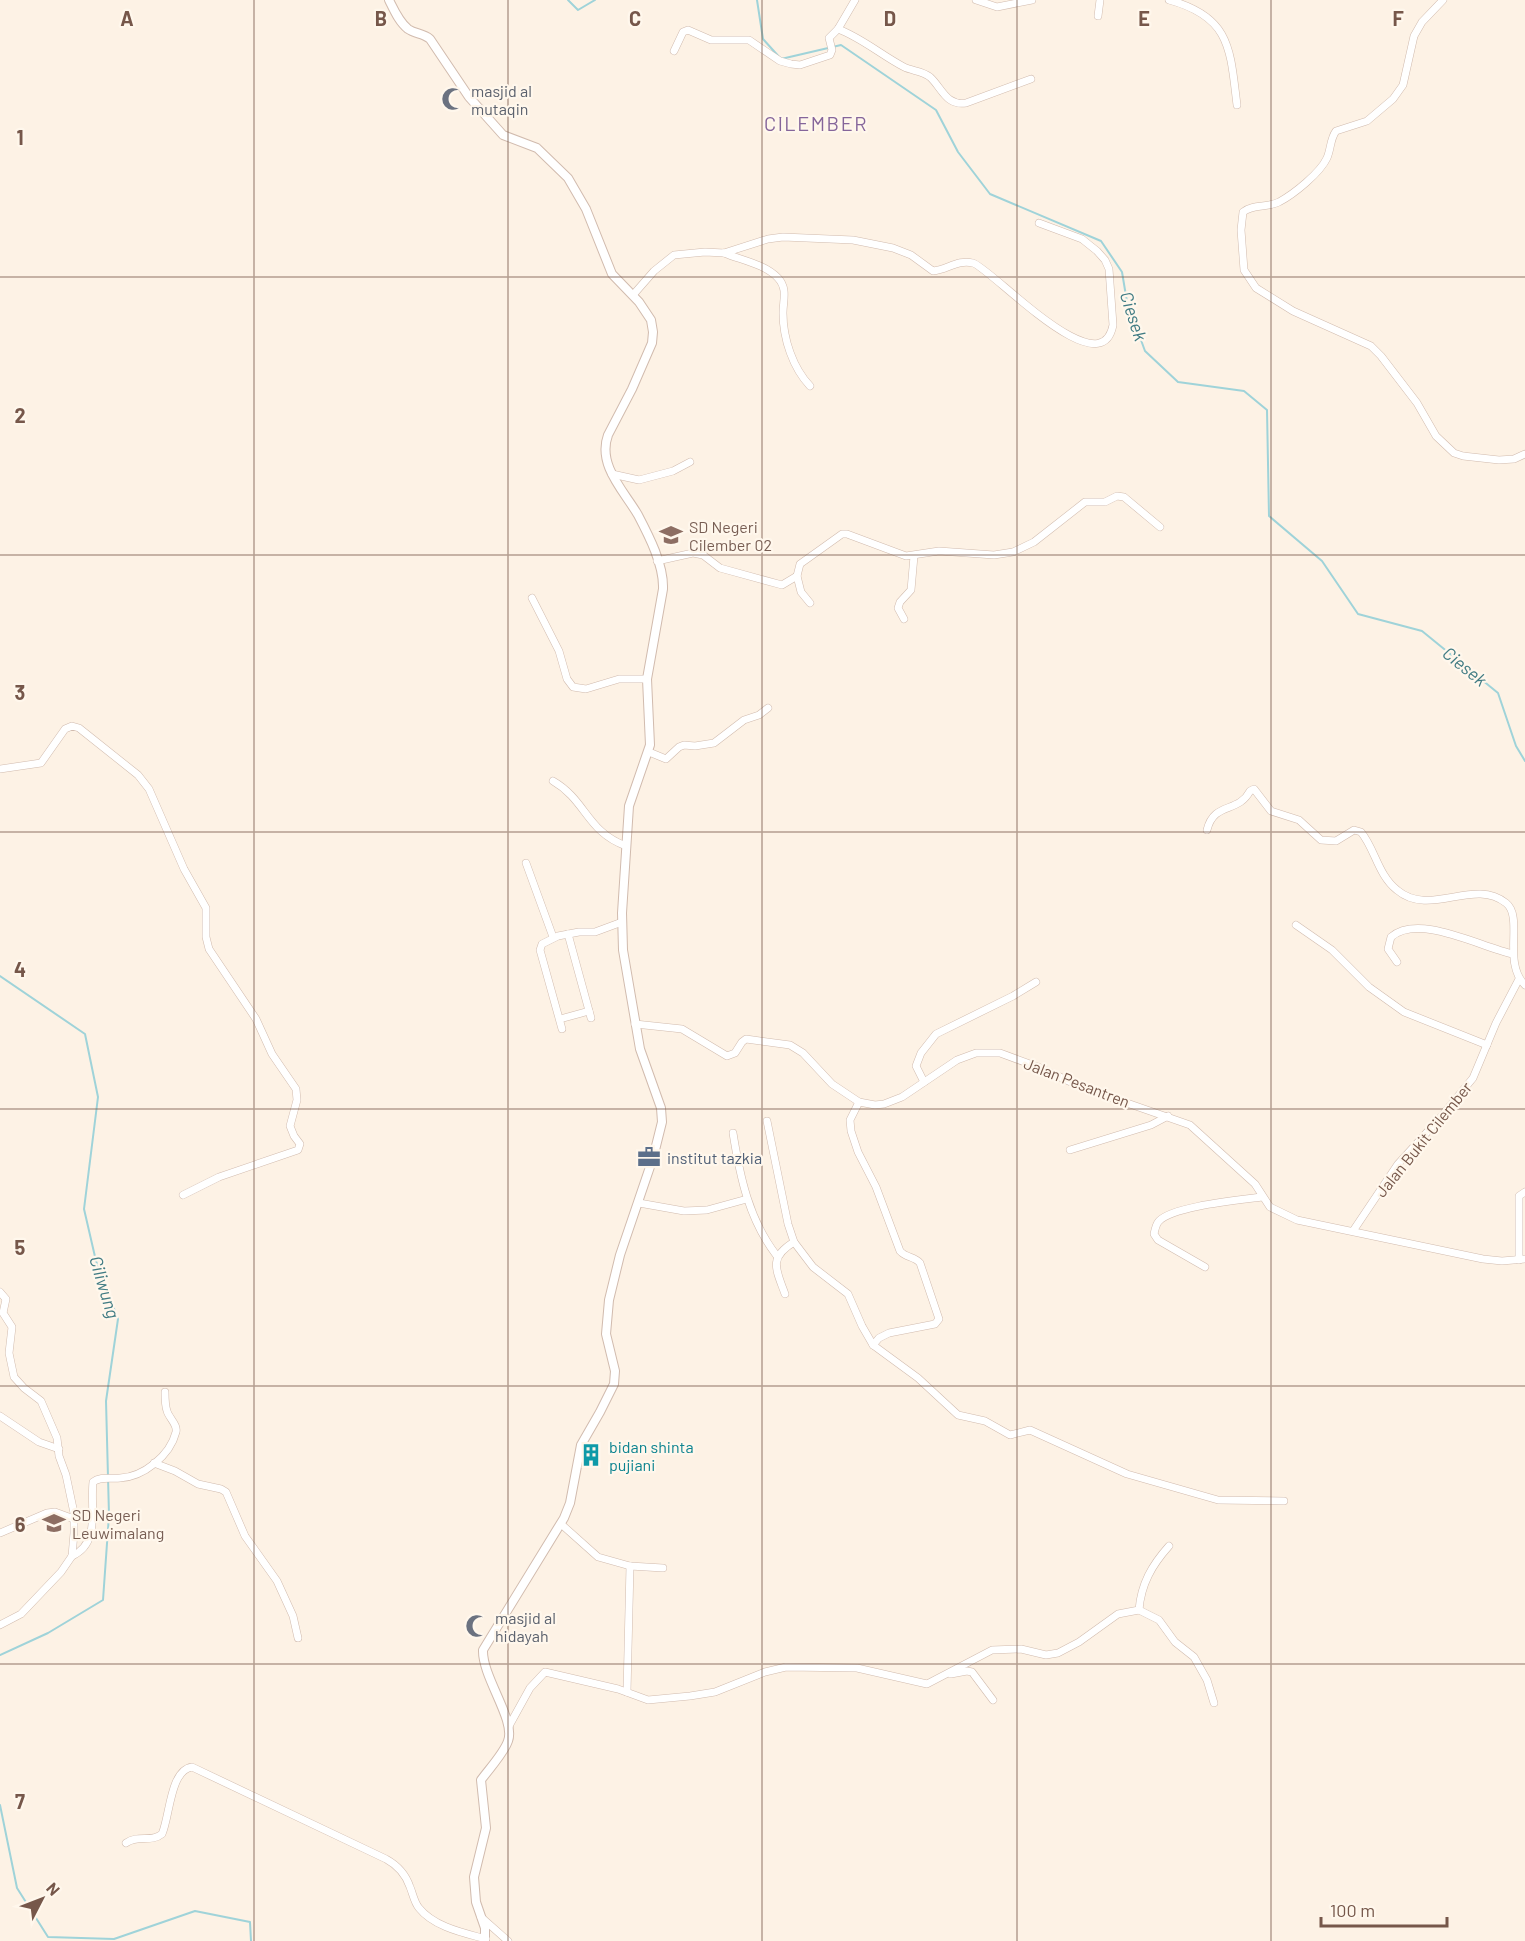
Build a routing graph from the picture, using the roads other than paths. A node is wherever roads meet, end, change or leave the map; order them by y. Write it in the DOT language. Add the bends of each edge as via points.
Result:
graph roads {
  1 [pos="389,0"];
  2 [pos="855,0"];
  3 [pos="976,0"];
  4 [pos="1032,0"];
  5 [pos="1100,0"];
  6 [pos="1168,0"];
  7 [pos="1443,0"];
  8 [pos="1098,16"];
  9 [pos="838,28"];
  10 [pos="674,51"];
  11 [pos="1031,79"];
  12 [pos="1237,105"];
  13 [pos="1039,223"];
  14 [pos="724,253"];
  15 [pos="633,295"];
  16 [pos="810,386"];
  17 [pos="1525,454"];
  18 [pos="690,462"];
  19 [pos="612,474"];
  20 [pos="1160,527"];
  21 [pos="914,556"];
  22 [pos="657,561"];
  23 [pos="797,576"];
  24 [pos="532,598"];
  25 [pos="810,603"];
  26 [pos="904,620"];
  27 [pos="648,679"];
  28 [pos="768,708"];
  29 [pos="649,752"];
  30 [pos="0,769"];
  31 [pos="553,781"];
  32 [pos="1207,830"];
  33 [pos="626,846"];
  34 [pos="526,863"];
  35 [pos="622,922"];
  36 [pos="1296,925"];
  37 [pos="568,934"];
  38 [pos="553,937"];
  39 [pos="1513,954"];
  40 [pos="1397,962"];
  41 [pos="1036,982"];
  42 [pos="1522,982"];
  43 [pos="560,1019"];
  44 [pos="635,1024"];
  45 [pos="562,1029"];
  46 [pos="1487,1045"];
  47 [pos="924,1082"];
  48 [pos="859,1102"];
  49 [pos="1168,1116"];
  50 [pos="767,1121"];
  51 [pos="733,1132"];
  52 [pos="1070,1150"];
  53 [pos="1525,1192"];
  54 [pos="183,1195"];
  55 [pos="1262,1197"];
  56 [pos="747,1200"];
  57 [pos="639,1203"];
  58 [pos="1353,1231"];
  59 [pos="794,1242"];
  60 [pos="777,1256"];
  61 [pos="1522,1259"];
  62 [pos="1205,1267"];
  63 [pos="0,1292"];
  64 [pos="785,1294"];
  65 [pos="873,1346"];
  66 [pos="165,1392"];
  67 [pos="0,1416"];
  68 [pos="59,1449"];
  69 [pos="154,1463"];
  70 [pos="1284,1501"];
  71 [pos="74,1519"];
  72 [pos="561,1524"];
  73 [pos="0,1533"];
  74 [pos="1169,1546"];
  75 [pos="72,1556"];
  76 [pos="630,1566"];
  77 [pos="663,1568"];
  78 [pos="1139,1610"];
  79 [pos="0,1625"];
  80 [pos="298,1638"];
  81 [pos="948,1673"];
  82 [pos="627,1692"];
  83 [pos="993,1700"];
  84 [pos="1214,1703"];
  85 [pos="509,1726"];
  86 [pos="126,1843"];
  87 [pos="481,1917"];
  88 [pos="485,1940"];
  89 [pos="508,1941"];
  1 -- 15 [label="street" via="407,28 430,39 469,97 503,135 537,148 568,178 586,209 611,272"];
  2 -- 9 [label="street"];
  3 -- 4 [label="street" via="997,7"];
  5 -- 8 [label="street"];
  6 -- 12 [label="street" via="1206,17 1223,33"];
  7 -- 17 [label="street" via="1414,36 1403,85 1393,99 1367,121 1336,131 1327,160 1299,188 1278,202 1243,212 1244,270 1256,288 1293,311 1364,342 1377,352 1448,449 1490,460 1514,459"];
  9 -- 10 [label="street" via="828,40 830,55 800,64 780,61 749,40 711,40 687,30"];
  9 -- 11 [label="street" via="900,65 926,74 955,103 966,103"];
  13 -- 14 [label="street" via="1082,239 1107,264 1113,325 1102,342 1090,343 1062,330 1016,298 988,271 970,262 933,271 903,251 831,238 777,237"];
  14 -- 15 [label="street" via="674,255"];
  14 -- 16 [label="street" via="766,269 780,281 785,293 783,315 791,353"];
  15 -- 19 [label="street" via="649,316 653,335 606,440"];
  18 -- 19 [label="street" via="639,480"];
  19 -- 22 [label="street" via="637,514"];
  20 -- 21 [label="street" via="1120,496 1079,505 1034,543 1005,554 939,551"];
  21 -- 23 [label="street" via="887,551 842,534 800,564"];
  21 -- 26 [label="street" via="911,590 898,608"];
  22 -- 23 [label="street" via="695,553 720,568 777,584"];
  22 -- 27 [label="street" via="663,589"];
  23 -- 25 [label="street" via="801,592"];
  24 -- 27 [label="street" via="573,687 586,689 620,679"];
  27 -- 29 [label="street"];
  28 -- 29 [label="street" via="714,743 684,745 666,759"];
  29 -- 33 [label="street" via="630,801"];
  30 -- 54 [label="street" via="38,765 65,729 74,726 138,775 159,808 184,869 206,908 209,949 256,1018 272,1054 297,1093 290,1126 300,1144 298,1149 219,1177"];
  31 -- 33 [label="street" via="575,799 602,833"];
  32 -- 39 [label="street" via="1215,814 1244,801 1253,789 1271,811 1299,820 1321,840 1334,841 1359,830 1388,881 1404,895 1433,901 1483,892 1507,903 1513,913"];
  33 -- 35 [label="street"];
  34 -- 38 [label="street"];
  35 -- 37 [label="street" via="595,932"];
  35 -- 44 [label="street"];
  36 -- 46 [label="street" via="1404,1012"];
  37 -- 38 [label="street"];
  37 -- 43 [label="street" via="590,1014"];
  38 -- 43 [label="street" via="540,950"];
  39 -- 40 [label="street" via="1435,929 1417,928 1391,937 1388,949"];
  39 -- 42 [label="street"];
  41 -- 47 [label="street" via="932,1037 916,1066"];
  42 -- 46 [label="street, Jalan Bukit Cilember" via="1499,1016"];
  43 -- 45 [label="street"];
  44 -- 48 [label="street" via="682,1029 727,1056 735,1053 746,1039 787,1043"];
  44 -- 57 [label="street" via="662,1115"];
  46 -- 58 [label="street, Jalan Bukit Cilember" via="1466,1087 1398,1164"];
  47 -- 48 [label="street, Jalan Pesantren" via="889,1102"];
  47 -- 49 [label="street, Jalan Pesantren" via="957,1060 994,1052"];
  48 -- 65 [label="street" via="850,1126 858,1152 876,1187 897,1246 904,1256 920,1263 939,1319 935,1324 884,1335"];
  49 -- 52 [label="street"];
  49 -- 55 [label="street, Jalan Pesantren" via="1190,1125 1208,1139 1255,1184"];
  50 -- 59 [label="street"];
  51 -- 56 [label="street"];
  53 -- 61 [label="street" via="1519,1196"];
  55 -- 58 [label="street, Jalan Pesantren" via="1272,1209 1297,1220"];
  55 -- 62 [label="street" via="1184,1210 1159,1221 1154,1234 1158,1240"];
  56 -- 57 [label="street" via="684,1211"];
  56 -- 60 [label="street" via="760,1231"];
  57 -- 72 [label="street" via="620,1256 607,1314 606,1339 615,1371 614,1384 581,1445 570,1503"];
  58 -- 61 [label="street, Jalan Pesantren" via="1483,1259"];
  59 -- 60 [label="street"];
  59 -- 65 [label="street" via="813,1267 848,1294"];
  60 -- 64 [label="street" via="776,1267"];
  63 -- 68 [label="street" via="6,1299 3,1314 12,1327 9,1353 14,1377 41,1401"];
  65 -- 70 [label="street" via="918,1378 958,1415 985,1421 1007,1434 1030,1430 1127,1474 1218,1500"];
  66 -- 69 [label="street" via="167,1411 176,1430 167,1449"];
  67 -- 68 [label="street" via="39,1442"];
  68 -- 71 [label="street"];
  69 -- 75 [label="street" via="138,1474 98,1479 92,1484 91,1534 82,1551"];
  69 -- 80 [label="street" via="198,1484 226,1492 245,1536 277,1581"];
  71 -- 73 [label="street" via="46,1513"];
  71 -- 75 [label="street"];
  72 -- 76 [label="street" via="598,1557"];
  72 -- 85 [label="street" via="483,1650"];
  74 -- 78 [label="street" via="1150,1571 1141,1591"];
  75 -- 79 [label="street" via="29,1607"];
  76 -- 77 [label="street"];
  76 -- 82 [label="street"];
  78 -- 81 [label="street" via="1118,1614 1058,1653 992,1650"];
  78 -- 84 [label="street" via="1156,1618 1175,1642 1194,1657 1208,1680"];
  81 -- 82 [label="street" via="927,1684 857,1668 786,1667 715,1692 690,1696 648,1700"];
  81 -- 83 [label="street" via="969,1671"];
  82 -- 85 [label="street" via="545,1672 530,1688"];
  85 -- 87 [label="street" via="509,1740 481,1780 486,1828 474,1877"];
  86 -- 88 [label="street" via="133,1838 156,1839 162,1834 179,1774 195,1767 386,1859 404,1875 417,1905 428,1917"];
  87 -- 88 [label="street"];
  87 -- 89 [label="street"];
}
